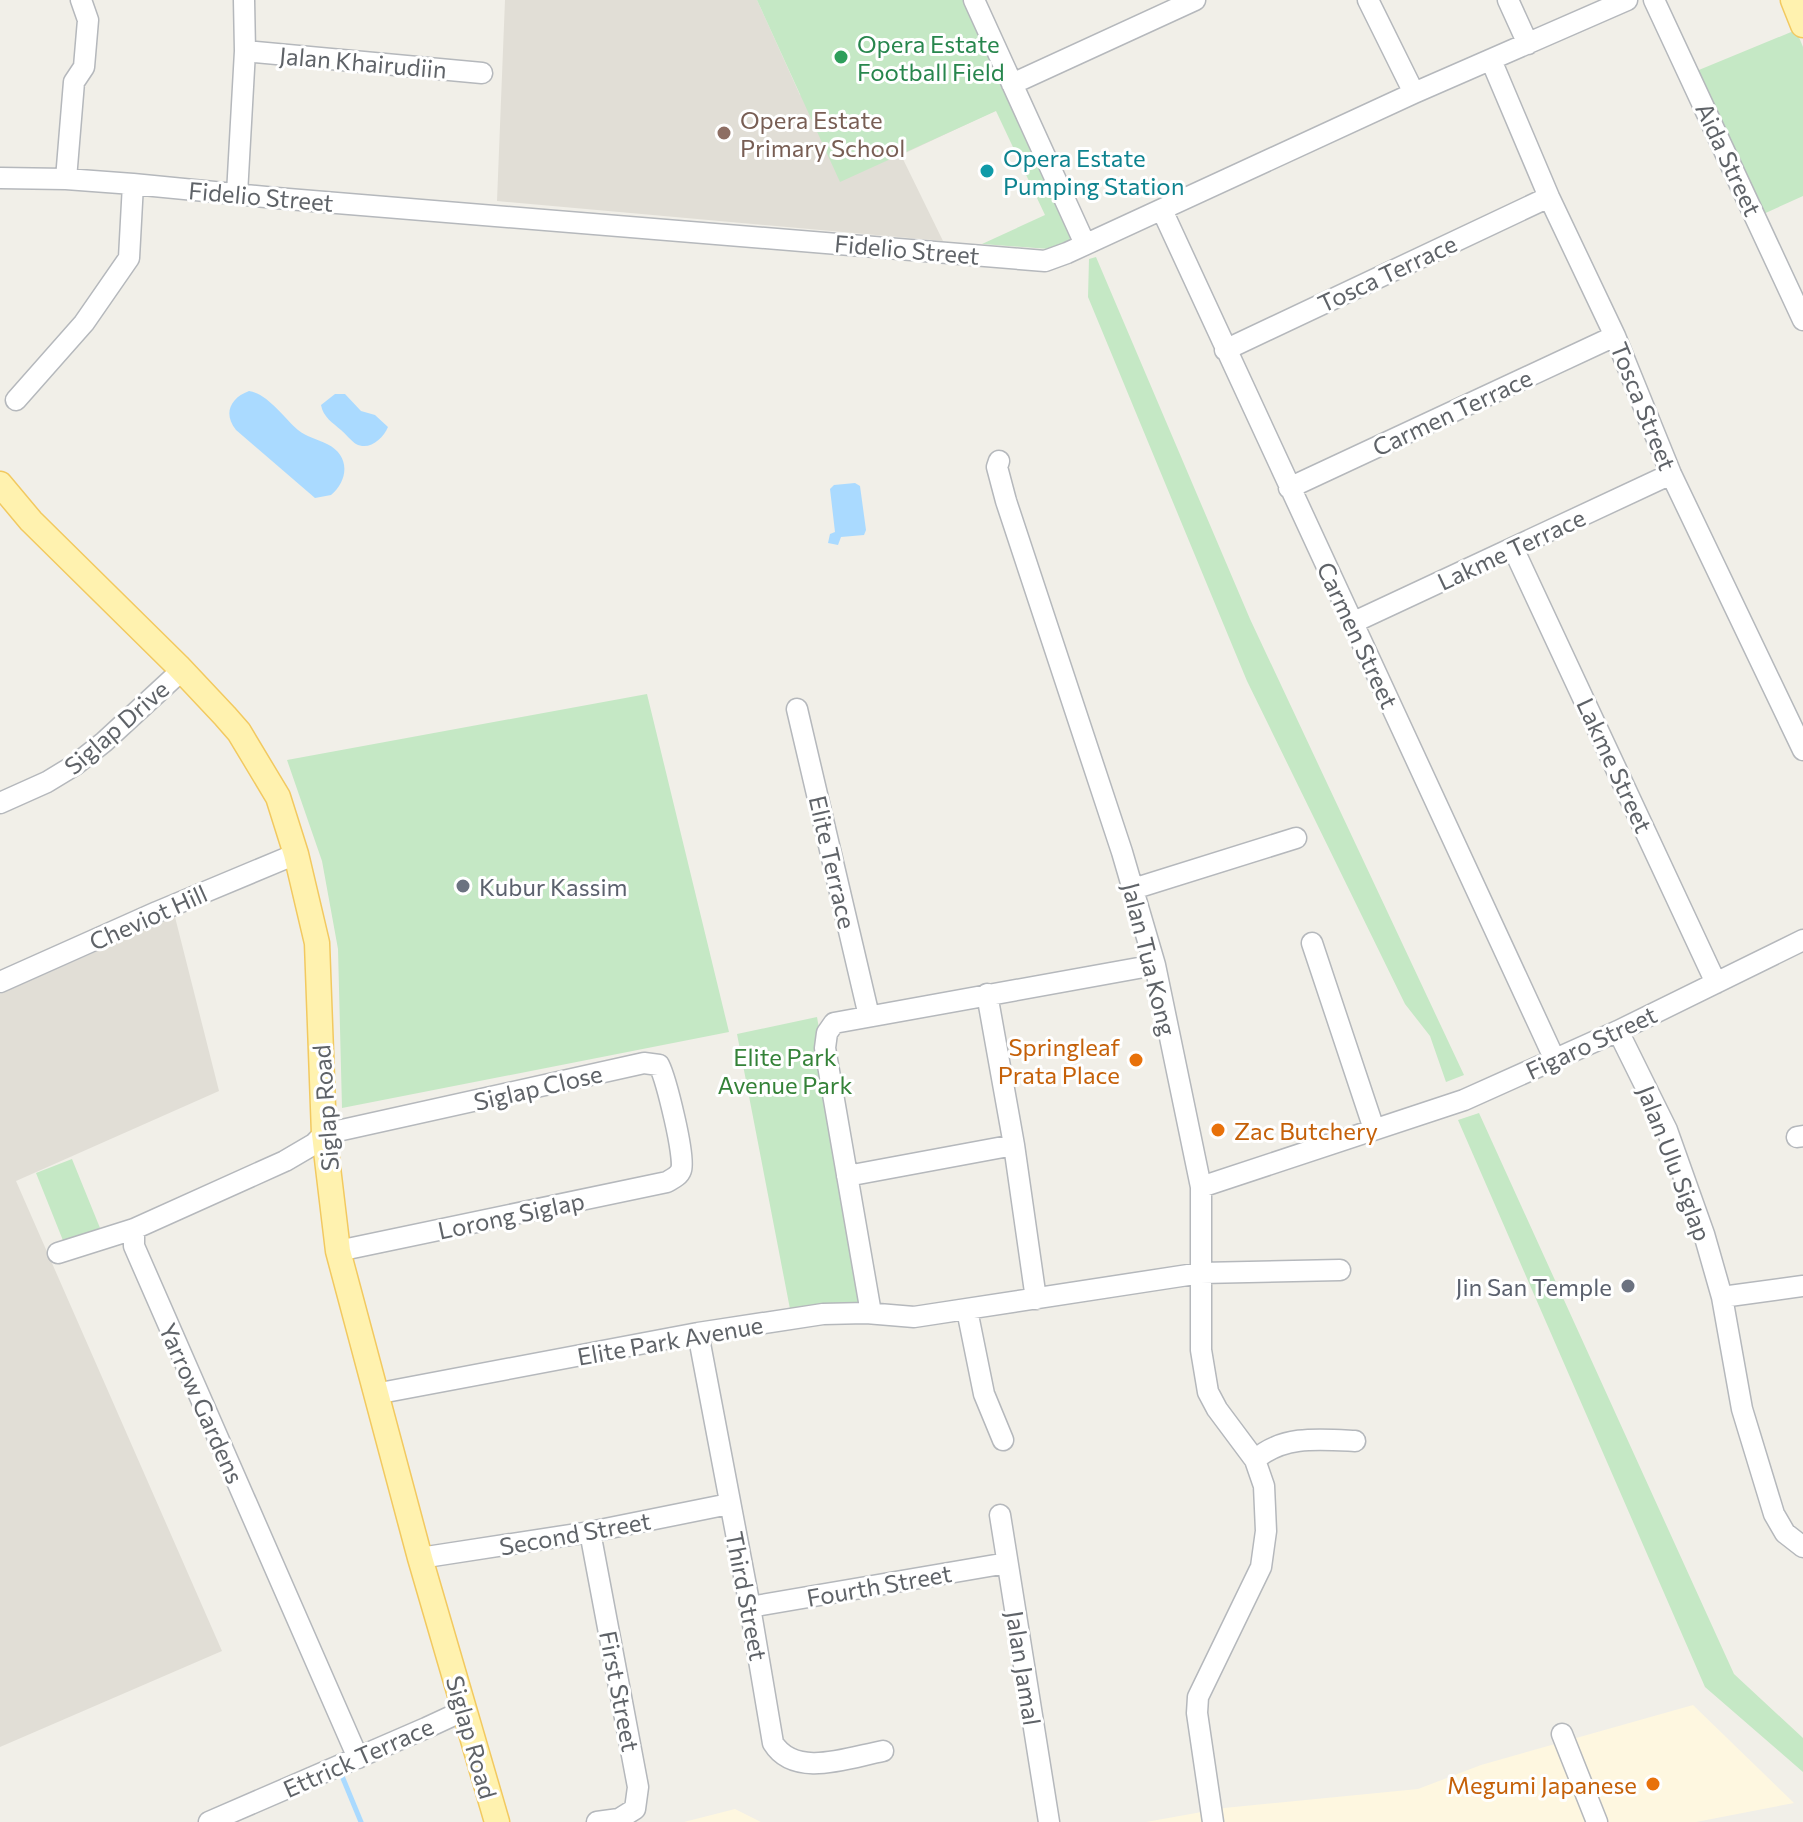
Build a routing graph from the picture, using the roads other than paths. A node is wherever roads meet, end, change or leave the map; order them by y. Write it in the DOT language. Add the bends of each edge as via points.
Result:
graph roads {
  1 [pos="81,0"];
  2 [pos="244,0"];
  3 [pos="974,0"];
  4 [pos="1195,0"];
  5 [pos="1368,0"];
  6 [pos="1508,0"];
  7 [pos="1627,0"];
  8 [pos="1654,0"];
  9 [pos="1793,0"];
  10 [pos="1803,25"];
  11 [pos="1528,44"];
  12 [pos="245,51"];
  13 [pos="1491,60"];
  14 [pos="482,73"];
  15 [pos="1012,84"];
  16 [pos="1414,93"];
  17 [pos="0,178"];
  18 [pos="66,179"];
  19 [pos="133,184"];
  20 [pos="237,194"];
  21 [pos="1549,197"];
  22 [pos="1162,210"];
  23 [pos="1085,244"];
  24 [pos="1803,319"];
  25 [pos="1615,336"];
  26 [pos="1225,350"];
  27 [pos="16,400"];
  28 [pos="999,461"];
  29 [pos="1671,474"];
  30 [pos="0,484"];
  31 [pos="1289,488"];
  32 [pos="1513,548"];
  33 [pos="1352,623"];
  34 [pos="178,666"];
  35 [pos="797,709"];
  36 [pos="1803,750"];
  37 [pos="0,803"];
  38 [pos="1296,838"];
  39 [pos="296,854"];
  40 [pos="1133,889"];
  41 [pos="1803,940"];
  42 [pos="1312,943"];
  43 [pos="1155,965"];
  44 [pos="0,982"];
  45 [pos="1716,983"];
  46 [pos="987,994"];
  47 [pos="869,1016"];
  48 [pos="1618,1031"];
  49 [pos="1555,1060"];
  50 [pos="1374,1129"];
  51 [pos="319,1139"];
  52 [pos="1014,1145"];
  53 [pos="681,1171"];
  54 [pos="847,1176"];
  55 [pos="1201,1187"];
  56 [pos="134,1229"];
  57 [pos="338,1251"];
  58 [pos="58,1253"];
  59 [pos="1340,1270"];
  60 [pos="1201,1273"];
  61 [pos="1803,1286"];
  62 [pos="1722,1297"];
  63 [pos="1036,1299"];
  64 [pos="967,1310"];
  65 [pos="871,1313"];
  66 [pos="698,1333"];
  67 [pos="375,1394"];
  68 [pos="1003,1440"];
  69 [pos="1355,1441"];
  70 [pos="1255,1460"];
  71 [pos="729,1504"];
  72 [pos="1000,1515"];
  73 [pos="590,1532"];
  74 [pos="1803,1547"];
  75 [pos="420,1558"];
  76 [pos="1007,1563"];
  77 [pos="750,1607"];
  78 [pos="462,1708"];
  79 [pos="1562,1734"];
  80 [pos="883,1751"];
  81 [pos="358,1758"];
  82 [pos="209,1822"];
  83 [pos="497,1822"];
  84 [pos="597,1822"];
  85 [pos="1049,1822"];
  86 [pos="1213,1822"];
  87 [pos="1597,1822"];
  1 -- 18 [label="street" via="88,20 84,67 74,82"];
  2 -- 12 [label="street"];
  3 -- 15 [label="street"];
  4 -- 15 [label="street"];
  5 -- 16 [label="street"];
  6 -- 11 [label="street"];
  7 -- 11 [label="street, Fidelio Street"];
  8 -- 24 [label="street, Aida Street"];
  9 -- 10 [label="main road"];
  11 -- 13 [label="street, Fidelio Street"];
  12 -- 14 [label="street, Jalan Khairudiin"];
  12 -- 20 [label="street"];
  13 -- 16 [label="street, Fidelio Street"];
  13 -- 21 [label="street, Tosca Street"];
  15 -- 23 [label="street"];
  16 -- 22 [label="street, Fidelio Street"];
  17 -- 18 [label="street, Fidelio Street"];
  18 -- 19 [label="street, Fidelio Street"];
  19 -- 20 [label="street, Fidelio Street"];
  19 -- 27 [label="street" via="129,258 84,323"];
  20 -- 23 [label="street, Fidelio Street" via="1042,261"];
  21 -- 25 [label="street, Tosca Street"];
  21 -- 26 [label="street, Tosca Terrace"];
  22 -- 23 [label="street, Fidelio Street"];
  22 -- 26 [label="street, Carmen Street"];
  25 -- 29 [label="street, Tosca Street"];
  25 -- 31 [label="street, Carmen Terrace"];
  26 -- 31 [label="street, Carmen Street"];
  28 -- 40 [label="street, Jalan Tua Kong" via="1006,501"];
  29 -- 32 [label="street, Lakme Terrace"];
  29 -- 36 [label="street, Tosca Street"];
  30 -- 34 [label="main road, Siglap Road"];
  31 -- 33 [label="street, Carmen Street"];
  32 -- 33 [label="street, Lakme Terrace"];
  32 -- 45 [label="street, Lakme Street"];
  33 -- 49 [label="street, Carmen Street"];
  34 -- 37 [label="street, Siglap Drive" via="182,670 90,754 47,782"];
  34 -- 39 [label="main road, Siglap Road" via="239,732 278,797"];
  35 -- 47 [label="street, Elite Terrace"];
  38 -- 40 [label="street"];
  39 -- 44 [label="street, Cheviot Hill"];
  39 -- 51 [label="main road, Siglap Road" via="317,943"];
  40 -- 43 [label="street, Jalan Tua Kong"];
  41 -- 45 [label="street, Figaro Street"];
  42 -- 50 [label="street"];
  43 -- 46 [label="street"];
  43 -- 55 [label="street, Jalan Tua Kong"];
  45 -- 48 [label="street, Figaro Street"];
  46 -- 47 [label="street"];
  46 -- 52 [label="street"];
  47 -- 54 [label="street" via="834,1023 827,1033 825,1048"];
  48 -- 49 [label="street, Figaro Street"];
  48 -- 62 [label="street, Jalan Ulu Siglap" via="1667,1130"];
  49 -- 50 [label="street, Figaro Street" via="1464,1100"];
  50 -- 55 [label="street, Figaro Street"];
  51 -- 53 [label="street, Siglap Close" via="656,1063 682,1153"];
  51 -- 56 [label="street" via="285,1161"];
  51 -- 57 [label="main road, Siglap Road"];
  52 -- 54 [label="street"];
  52 -- 63 [label="street"];
  53 -- 57 [label="street, Lorong Siglap" via="667,1182"];
  54 -- 65 [label="street"];
  55 -- 60 [label="street, Jalan Tua Kong"];
  56 -- 58 [label="street"];
  56 -- 81 [label="street, Yarrow Gardens" via="134,1246"];
  57 -- 67 [label="main road, Siglap Road"];
  59 -- 60 [label="street, Elite Park Avenue"];
  60 -- 63 [label="street, Elite Park Avenue"];
  60 -- 70 [label="street, Jalan Tua Kong" via="1201,1350 1208,1392"];
  61 -- 62 [label="street"];
  62 -- 74 [label="street, Jalan Ulu Siglap" via="1742,1409 1774,1514 1785,1533"];
  63 -- 64 [label="street, Elite Park Avenue"];
  64 -- 65 [label="street, Elite Park Avenue" via="914,1317"];
  64 -- 68 [label="street" via="984,1394"];
  65 -- 66 [label="street, Elite Park Avenue" via="823,1314"];
  66 -- 67 [label="street, Elite Park Avenue"];
  66 -- 71 [label="street, Third Street"];
  67 -- 75 [label="main road, Siglap Road"];
  69 -- 70 [label="street" via="1306,1439 1267,1449"];
  70 -- 86 [label="street, Jalan Tua Kong" via="1266,1501 1261,1567 1198,1697"];
  71 -- 73 [label="street, Second Street"];
  71 -- 77 [label="street, Third Street"];
  72 -- 76 [label="street, Jalan Jamal"];
  73 -- 75 [label="street, Second Street"];
  73 -- 84 [label="street, First Street" via="638,1787 635,1809 619,1819"];
  75 -- 78 [label="main road, Siglap Road"];
  76 -- 77 [label="street, Fourth Street"];
  76 -- 85 [label="street, Jalan Jamal"];
  77 -- 80 [label="street, Third Street" via="778,1751 798,1763"];
  78 -- 81 [label="street, Ettrick Terrace"];
  78 -- 83 [label="main road, Siglap Road"];
  79 -- 87 [label="street"];
  81 -- 82 [label="street, Ettrick Terrace"];
}
